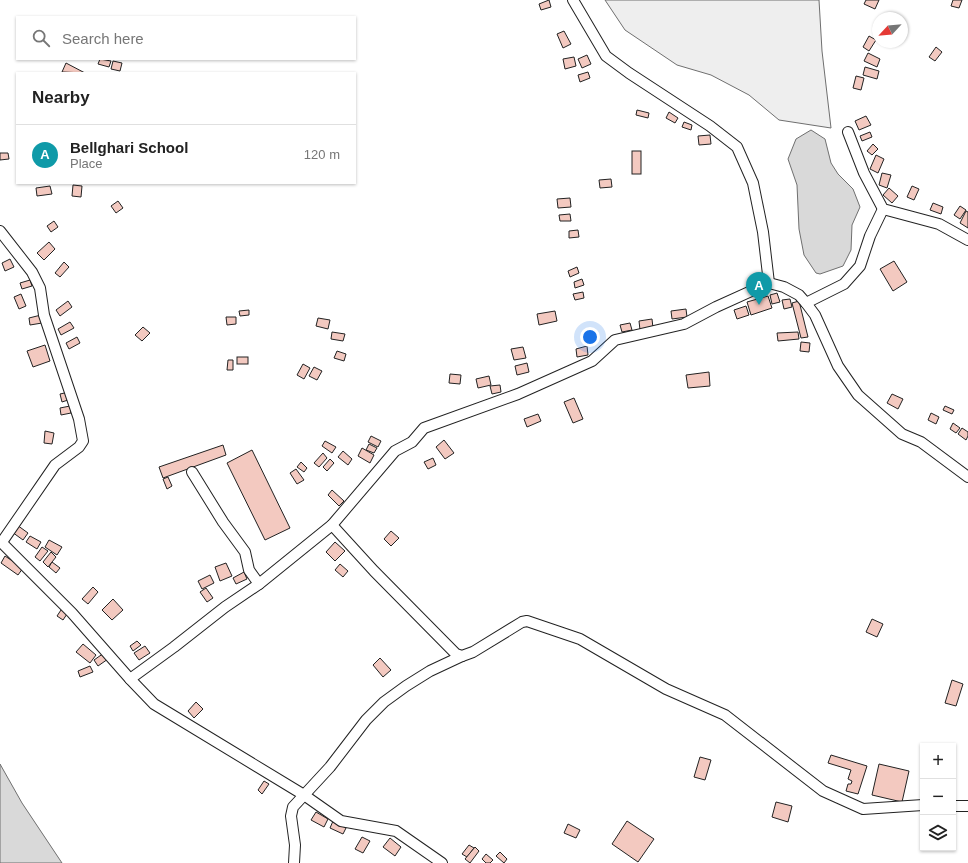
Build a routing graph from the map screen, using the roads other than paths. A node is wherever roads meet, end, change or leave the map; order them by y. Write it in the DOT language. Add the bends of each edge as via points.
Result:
graph roads {
  1 [pos="573,0"];
  2 [pos="848,132"];
  3 [pos="883,209"];
  4 [pos="0,231"];
  5 [pos="968,240"];
  6 [pos="769,283"];
  7 [pos="806,303"];
  8 [pos="192,472"];
  9 [pos="968,477"];
  10 [pos="332,525"];
  11 [pos="1,541"];
  12 [pos="259,584"];
  13 [pos="462,656"];
  14 [pos="130,679"];
  15 [pos="304,795"];
  16 [pos="920,805"];
  17 [pos="956,806"];
  18 [pos="968,806"];
  19 [pos="294,863"];
  20 [pos="442,863"];
  1 -- 6 [label="street" via="606,56 710,126 736,147 753,183 763,232"];
  2 -- 3 [label="street" via="864,173"];
  3 -- 5 [label="street" via="939,224"];
  3 -- 7 [label="street" via="860,266 844,284"];
  4 -- 11 [label="street" via="32,272 40,288 44,315 79,419 83,441 55,465"];
  6 -- 7 [label="street" via="789,289"];
  6 -- 10 [label="street" via="684,324 615,340 592,361 518,394 424,428 412,442 395,451"];
  7 -- 9 [label="street" via="815,315 838,366 858,395 902,434 921,442"];
  8 -- 12 [label="street" via="244,552 250,570"];
  10 -- 12 [label="street"];
  10 -- 13 [label="street" via="456,654"];
  11 -- 14 [label="street" via="72,613"];
  12 -- 14 [label="street"];
  13 -- 15 [label="street" via="430,671 384,702"];
  13 -- 16 [label="street" via="522,622 528,622 580,639 666,689 725,715 824,791 863,809"];
  14 -- 15 [label="street" via="154,704"];
  15 -- 19 [label="street" via="293,807 291,816 295,845"];
  15 -- 20 [label="street" via="341,821 396,831"];
  17 -- 18 [label="street"];
}
